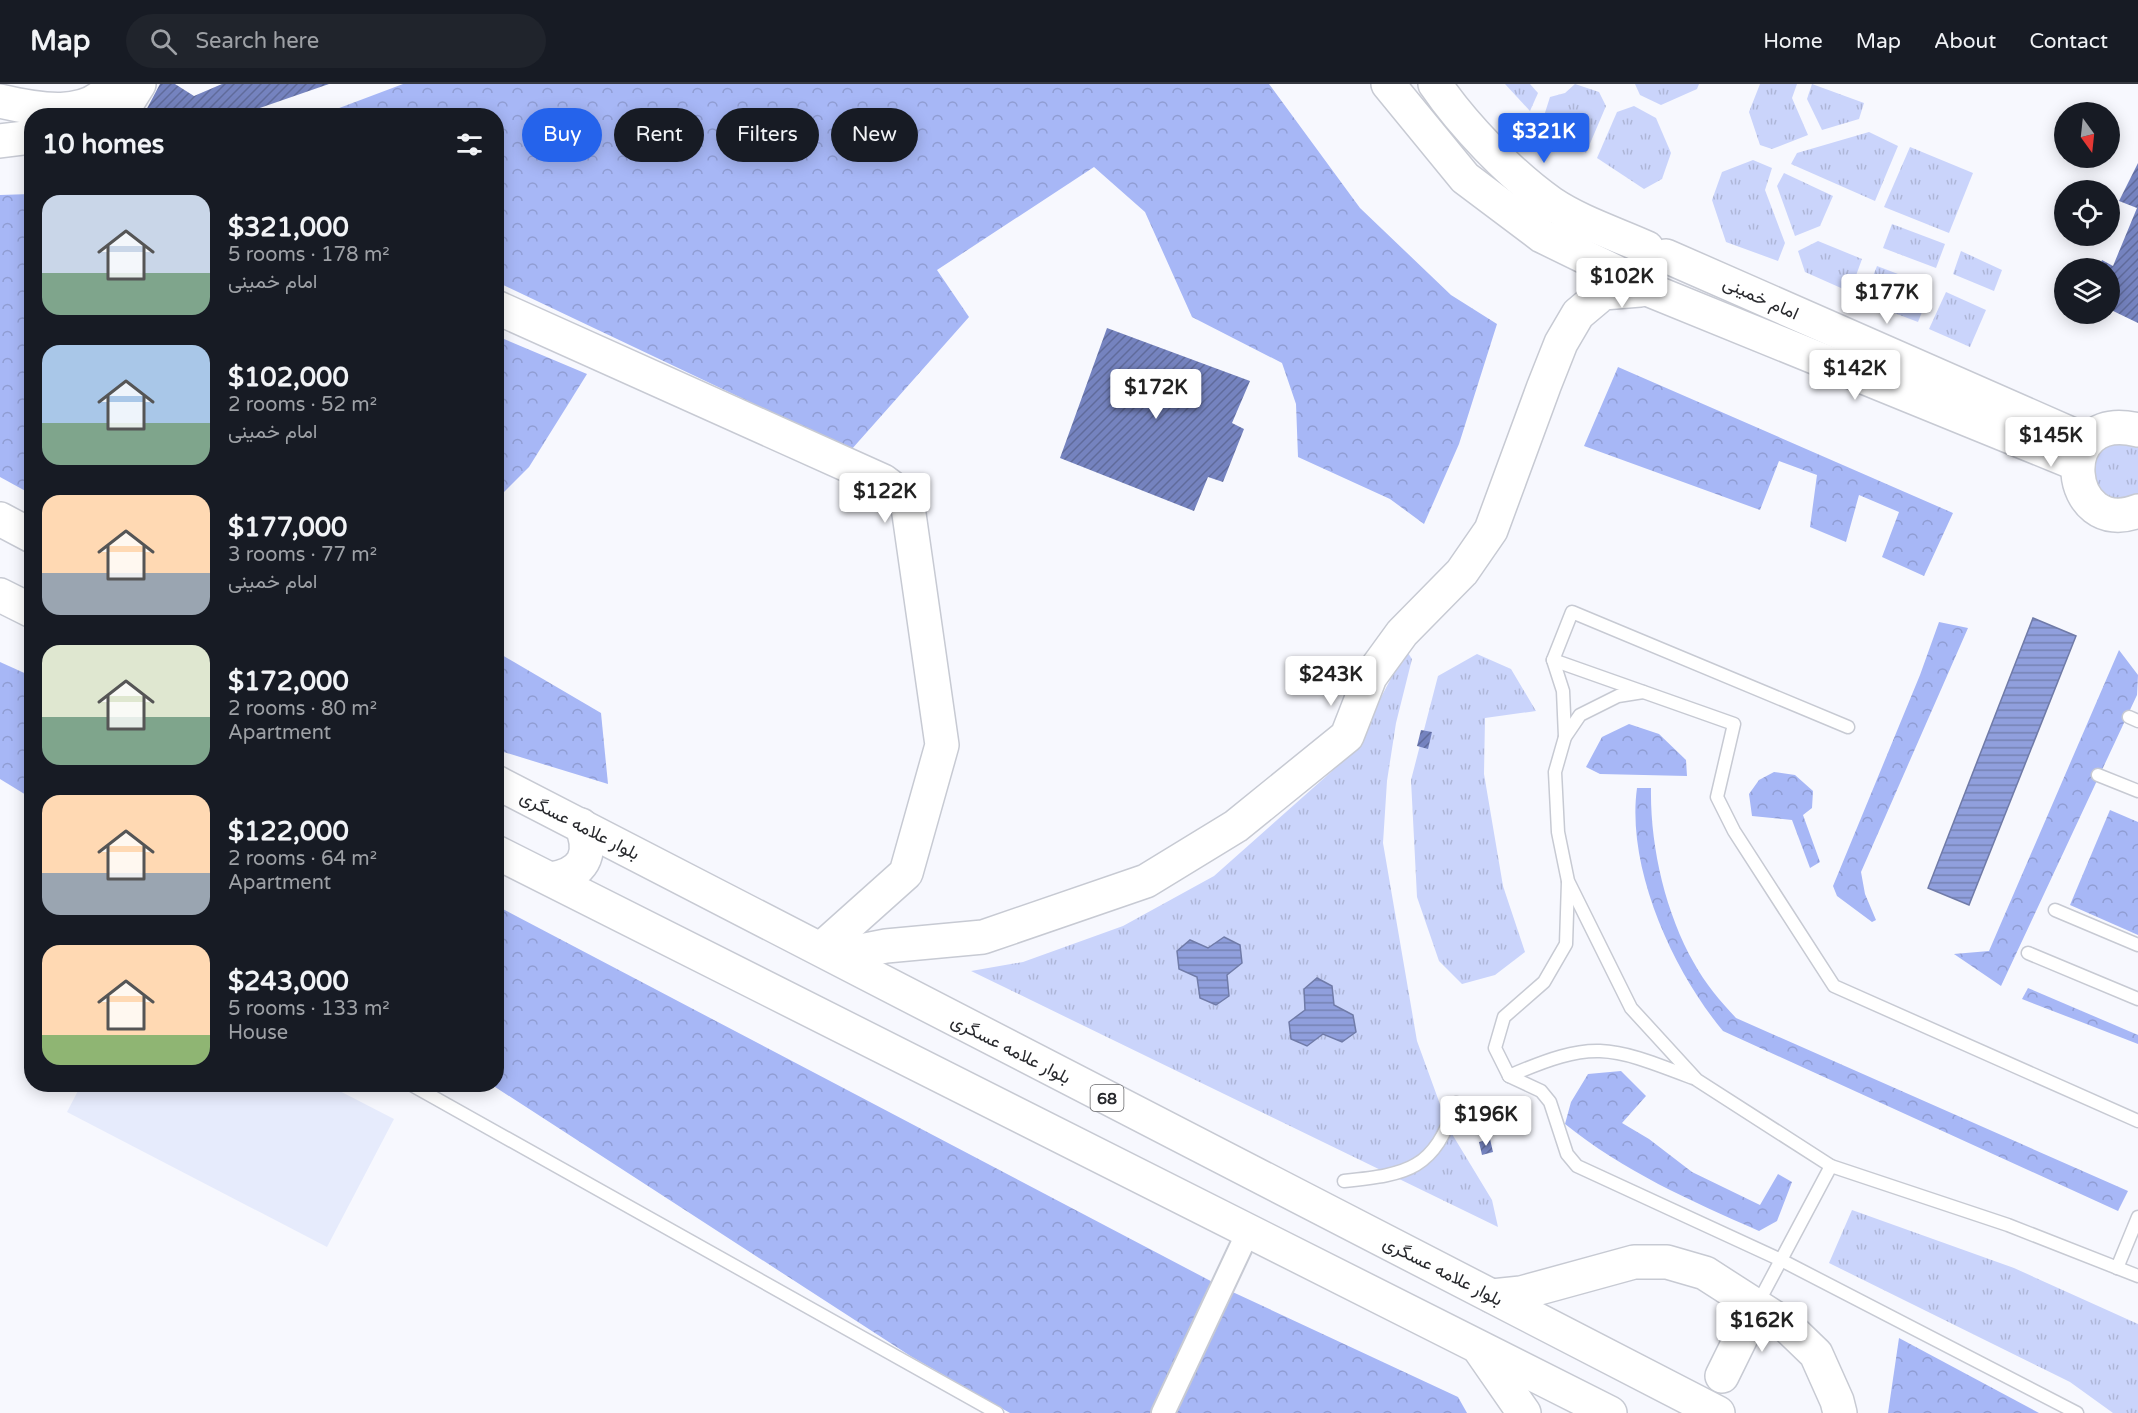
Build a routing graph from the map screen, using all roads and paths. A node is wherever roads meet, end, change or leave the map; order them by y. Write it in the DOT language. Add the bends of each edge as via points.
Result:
graph roads {
  1 [pos="112,84"];
  2 [pos="139,84"];
  3 [pos="1388,84"];
  4 [pos="1435,84"];
  5 [pos="0,101"];
  6 [pos="28,108"];
  7 [pos="62,108"];
  8 [pos="124,108"];
  9 [pos="24,137"];
  10 [pos="0,141"];
  11 [pos="1657,252"];
  12 [pos="1639,286"];
  13 [pos="504,311"];
  14 [pos="2138,430"];
  15 [pos="2082,453"];
  16 [pos="2138,511"];
  17 [pos="0,519"];
  18 [pos="24,532"];
  19 [pos="0,595"];
  20 [pos="24,607"];
  21 [pos="1553,660"];
  22 [pos="1643,692"];
  23 [pos="1848,727"];
  24 [pos="1564,738"];
  25 [pos="2098,775"];
  26 [pos="504,786"];
  27 [pos="2138,791"];
  28 [pos="581,825"];
  29 [pos="504,856"];
  30 [pos="551,879"];
  31 [pos="1569,881"];
  32 [pos="2055,910"];
  33 [pos="2138,945"];
  34 [pos="828,952"];
  35 [pos="2028,953"];
  36 [pos="2138,999"];
  37 [pos="1509,1076"];
  38 [pos="1697,1080"];
  39 [pos="424,1092"];
  40 [pos="1456,1103"];
  41 [pos="2138,1121"];
  42 [pos="1831,1166"];
  43 [pos="1344,1181"];
  44 [pos="2138,1216"];
  45 [pos="1248,1232"];
  46 [pos="1781,1260"];
  47 [pos="2117,1268"];
  48 [pos="2138,1276"];
  49 [pos="1492,1296"];
  50 [pos="1756,1307"];
  51 [pos="1478,1347"];
  52 [pos="1722,1376"];
  53 [pos="997,1413"];
  54 [pos="1163,1413"];
  55 [pos="1524,1413"];
  56 [pos="1610,1413"];
  57 [pos="1718,1413"];
  58 [pos="1840,1413"];
  59 [pos="2077,1413"];
  1 -- 7 [label="main road" via="88,106"];
  2 -- 8 [label="main road"];
  3 -- 12 [label="main road, امام خمینی" via="1465,178 1542,236"];
  4 -- 11 [label="main road, امام خمینی" via="1482,140 1552,204"];
  5 -- 6 [label="main road"];
  9 -- 10 [label="main road"];
  11 -- 12 [label="main road" via="1630,257 1627,263"];
  11 -- 15 [label="main road, امام خمینی"];
  12 -- 15 [label="main road, امام خمینی"];
  12 -- 34 [label="main road" via="1603,293 1578,314 1544,386 1491,530 1462,572 1402,633 1370,677 1347,736 1236,826 1146,881 983,937"];
  13 -- 34 [label="main road" via="883,481 908,507 942,745 906,873"];
  14 -- 15 [label="main road" via="2124,426 2098,432"];
  15 -- 16 [label="main road" via="2079,485 2090,503 2116,514"];
  17 -- 18 [label="main road"];
  19 -- 20 [label="main road"];
  21 -- 22 [label="lane"];
  21 -- 23 [label="lane" via="1572,612"];
  21 -- 24 [label="lane" via="1563,691"];
  22 -- 24 [label="lane" via="1598,704 1580,715"];
  22 -- 41 [label="lane" via="1734,724 1718,797 1734,831 1834,986"];
  24 -- 31 [label="lane" via="1555,772 1558,832"];
  25 -- 27 [label="lane"];
  26 -- 28 [label="main road, بلوار علامه عسگری / 68"];
  28 -- 30 [label="main road" via="587,839 586,855 579,868"];
  28 -- 34 [label="main road, بلوار علامه عسگری / 68"];
  29 -- 30 [label="main road"];
  30 -- 45 [label="main road"];
  31 -- 37 [label="lane" via="1566,944 1544,982 1504,1017 1495,1048"];
  31 -- 38 [label="lane" via="1631,1008"];
  32 -- 33 [label="lane"];
  34 -- 49 [label="main road, بلوار علامه عسگری / 68"];
  35 -- 36 [label="lane"];
  37 -- 38 [label="lane" via="1572,1051 1606,1050 1635,1056"];
  37 -- 46 [label="lane" via="1541,1091 1550,1102 1567,1154 1577,1166"];
  38 -- 42 [label="lane"];
  39 -- 53 [label="lane"];
  40 -- 43 [label="lane" via="1441,1141 1425,1159 1388,1176"];
  42 -- 46 [label="lane"];
  42 -- 47 [label="lane" via="2008,1225"];
  44 -- 47 [label="lane"];
  45 -- 51 [label="main road"];
  45 -- 54 [label="street"];
  46 -- 50 [label="lane"];
  46 -- 59 [label="lane"];
  47 -- 48 [label="lane"];
  49 -- 50 [label="main road" via="1521,1293 1634,1262 1667,1262 1705,1273"];
  49 -- 57 [label="main road, بلوار علامه عسگری / 68"];
  50 -- 52 [label="main road"];
  50 -- 58 [label="main road" via="1786,1325 1816,1354"];
  51 -- 55 [label="main road"];
  51 -- 56 [label="main road"];
}
